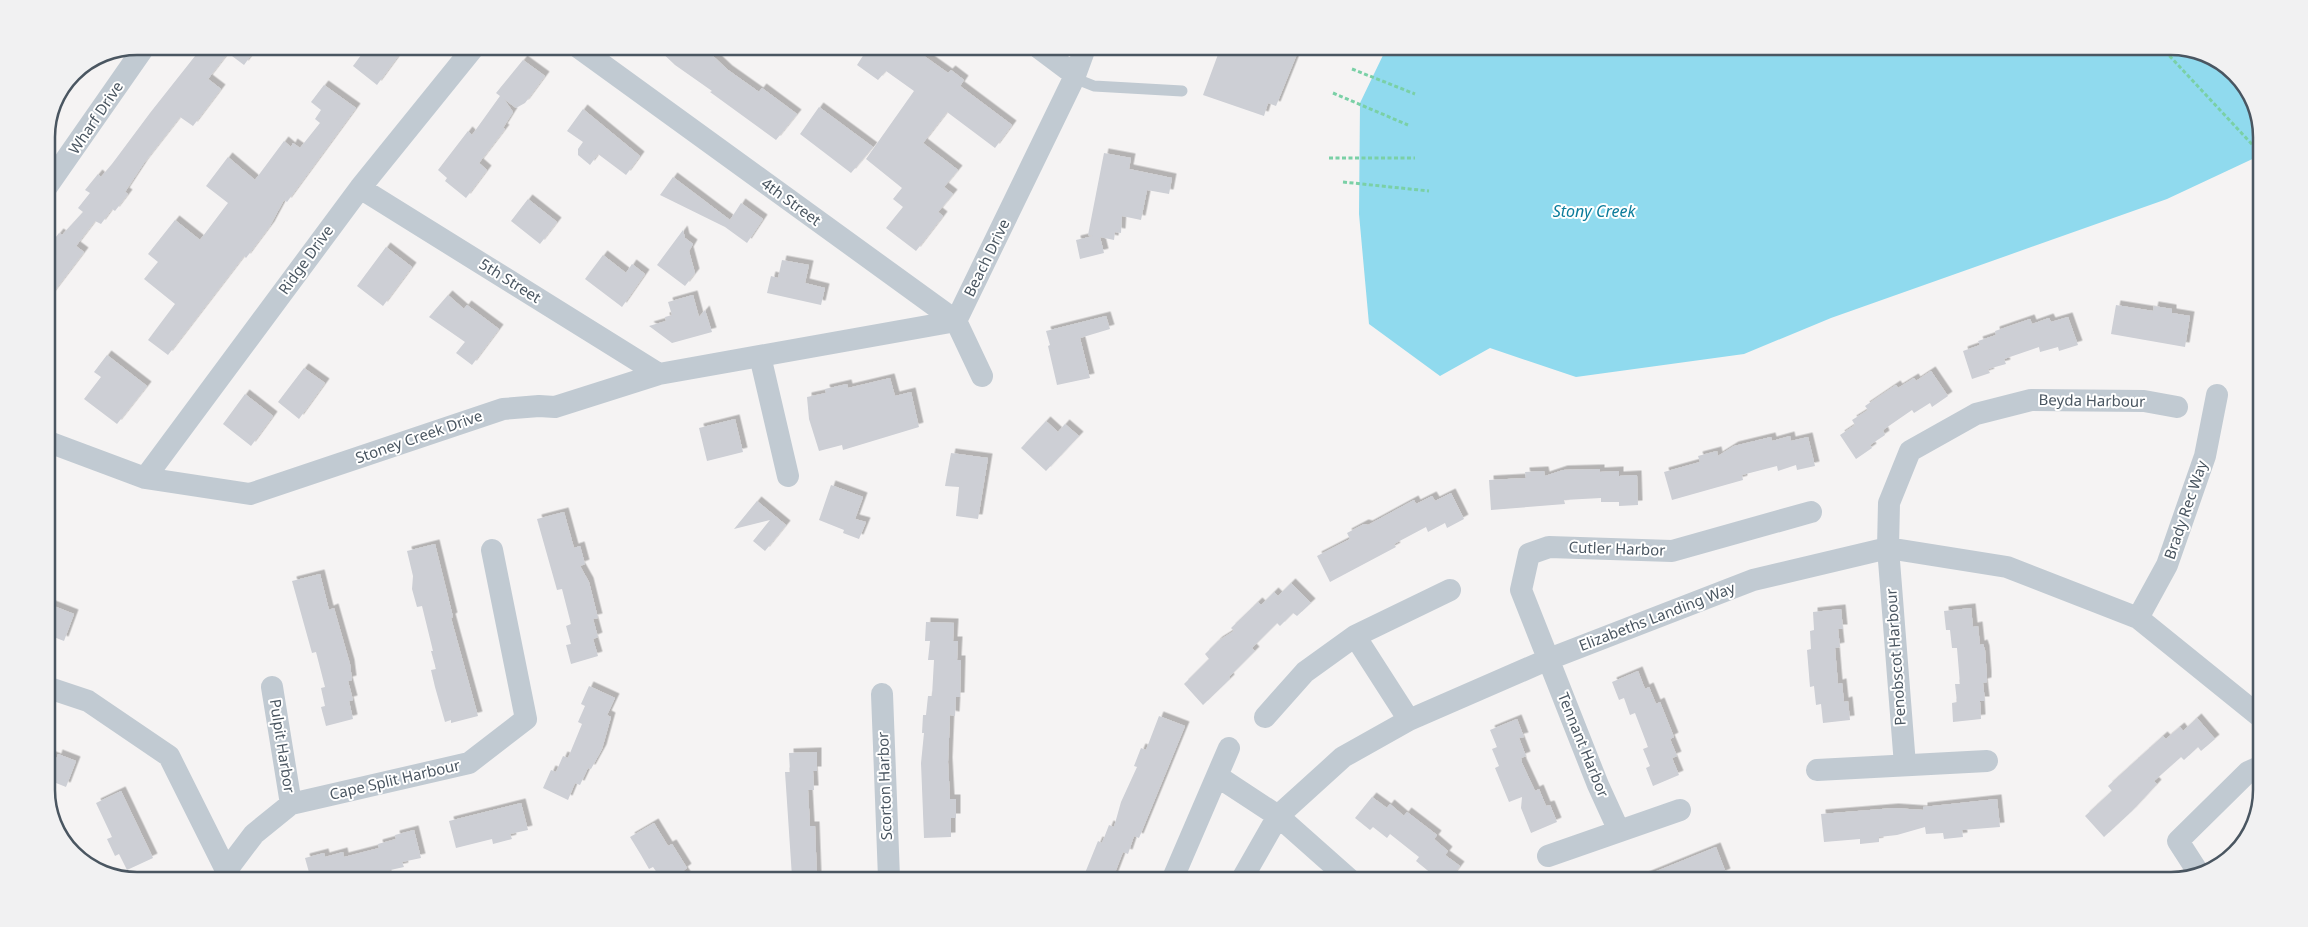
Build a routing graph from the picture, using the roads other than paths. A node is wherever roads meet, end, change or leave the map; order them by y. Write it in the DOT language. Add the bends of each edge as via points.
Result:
graph roads {
  1 [pos="139,55"];
  2 [pos="468,55"];
  3 [pos="589,55"];
  4 [pos="1048,55"];
  5 [pos="1082,55"];
  6 [pos="1075,77"];
  7 [pos="1182,91"];
  8 [pos="55,175"];
  9 [pos="360,188"];
  10 [pos="956,321"];
  11 [pos="760,356"];
  12 [pos="659,374"];
  13 [pos="982,376"];
  14 [pos="2217,395"];
  15 [pos="2177,407"];
  16 [pos="55,444"];
  17 [pos="788,476"];
  18 [pos="145,478"];
  19 [pos="1811,512"];
  20 [pos="1888,548"];
  21 [pos="492,550"];
  22 [pos="1450,590"];
  23 [pos="2138,618"];
  24 [pos="1355,636"];
  25 [pos="1548,659"];
  26 [pos="272,687"];
  27 [pos="55,689"];
  28 [pos="882,694"];
  29 [pos="2253,711"];
  30 [pos="1265,718"];
  31 [pos="1409,720"];
  32 [pos="1229,748"];
  33 [pos="1987,761"];
  34 [pos="1905,765"];
  35 [pos="1817,770"];
  36 [pos="2253,775"];
  37 [pos="1217,776"];
  38 [pos="291,804"];
  39 [pos="1680,810"];
  40 [pos="1278,816"];
  41 [pos="1619,831"];
  42 [pos="1548,856"];
  43 [pos="2196,868"];
  44 [pos="222,872"];
  45 [pos="225,872"];
  46 [pos="889,872"];
  47 [pos="1176,872"];
  48 [pos="1245,872"];
  49 [pos="1341,872"];
  1 -- 8 [label="street, Wharf Drive"];
  2 -- 9 [label="street, Ridge Drive"];
  3 -- 10 [label="street, 4th Street"];
  4 -- 6 [label="street"];
  5 -- 6 [label="street, Beach Drive"];
  6 -- 7 [label="lane" via="1094,86"];
  6 -- 10 [label="street, Beach Drive"];
  9 -- 12 [label="street, 5th Street"];
  9 -- 18 [label="street, Ridge Drive"];
  10 -- 11 [label="street, Stoney Creek Drive"];
  10 -- 13 [label="street, 4th Street"];
  11 -- 12 [label="street, Stoney Creek Drive"];
  11 -- 17 [label="street"];
  12 -- 18 [label="street, Stoney Creek Drive" via="555,407 503,409 250,494"];
  14 -- 23 [label="street, Brady Rec Way" via="2205,456 2167,565"];
  15 -- 20 [label="street, Beyda Harbour" via="2144,401 2032,400 1976,414 1910,451 1889,504"];
  16 -- 18 [label="street, Stoney Creek Drive"];
  19 -- 25 [label="street, Cutler Harbor" via="1672,551 1549,547 1530,554 1520,590"];
  20 -- 23 [label="street, Elizabeths Landing Way" via="2007,566"];
  20 -- 25 [label="street, Elizabeths Landing Way" via="1753,580"];
  20 -- 34 [label="street, Penobscot Harbour"];
  21 -- 38 [label="street, Cape Split Harbour" via="526,719 469,763"];
  22 -- 24 [label="street"];
  23 -- 29 [label="street, Elizabeths Landing Way"];
  24 -- 30 [label="street" via="1305,672"];
  24 -- 31 [label="street"];
  25 -- 31 [label="street, Elizabeths Landing Way"];
  25 -- 41 [label="street, Tennant Harbor"];
  26 -- 38 [label="street, Pulpit Harbor"];
  27 -- 44 [label="street" via="88,701 169,756"];
  28 -- 46 [label="street, Scorton Harbor"];
  31 -- 40 [label="street, Elizabeths Landing Way" via="1343,757"];
  32 -- 37 [label="street"];
  33 -- 34 [label="street"];
  34 -- 35 [label="street"];
  36 -- 43 [label="street" via="2178,841"];
  37 -- 40 [label="street"];
  37 -- 47 [label="street"];
  38 -- 45 [label="street, Cape Split Harbour" via="254,834"];
  39 -- 41 [label="street"];
  40 -- 48 [label="street, Elizabeths Landing Way"];
  40 -- 49 [label="street"];
  41 -- 42 [label="street"];
}
